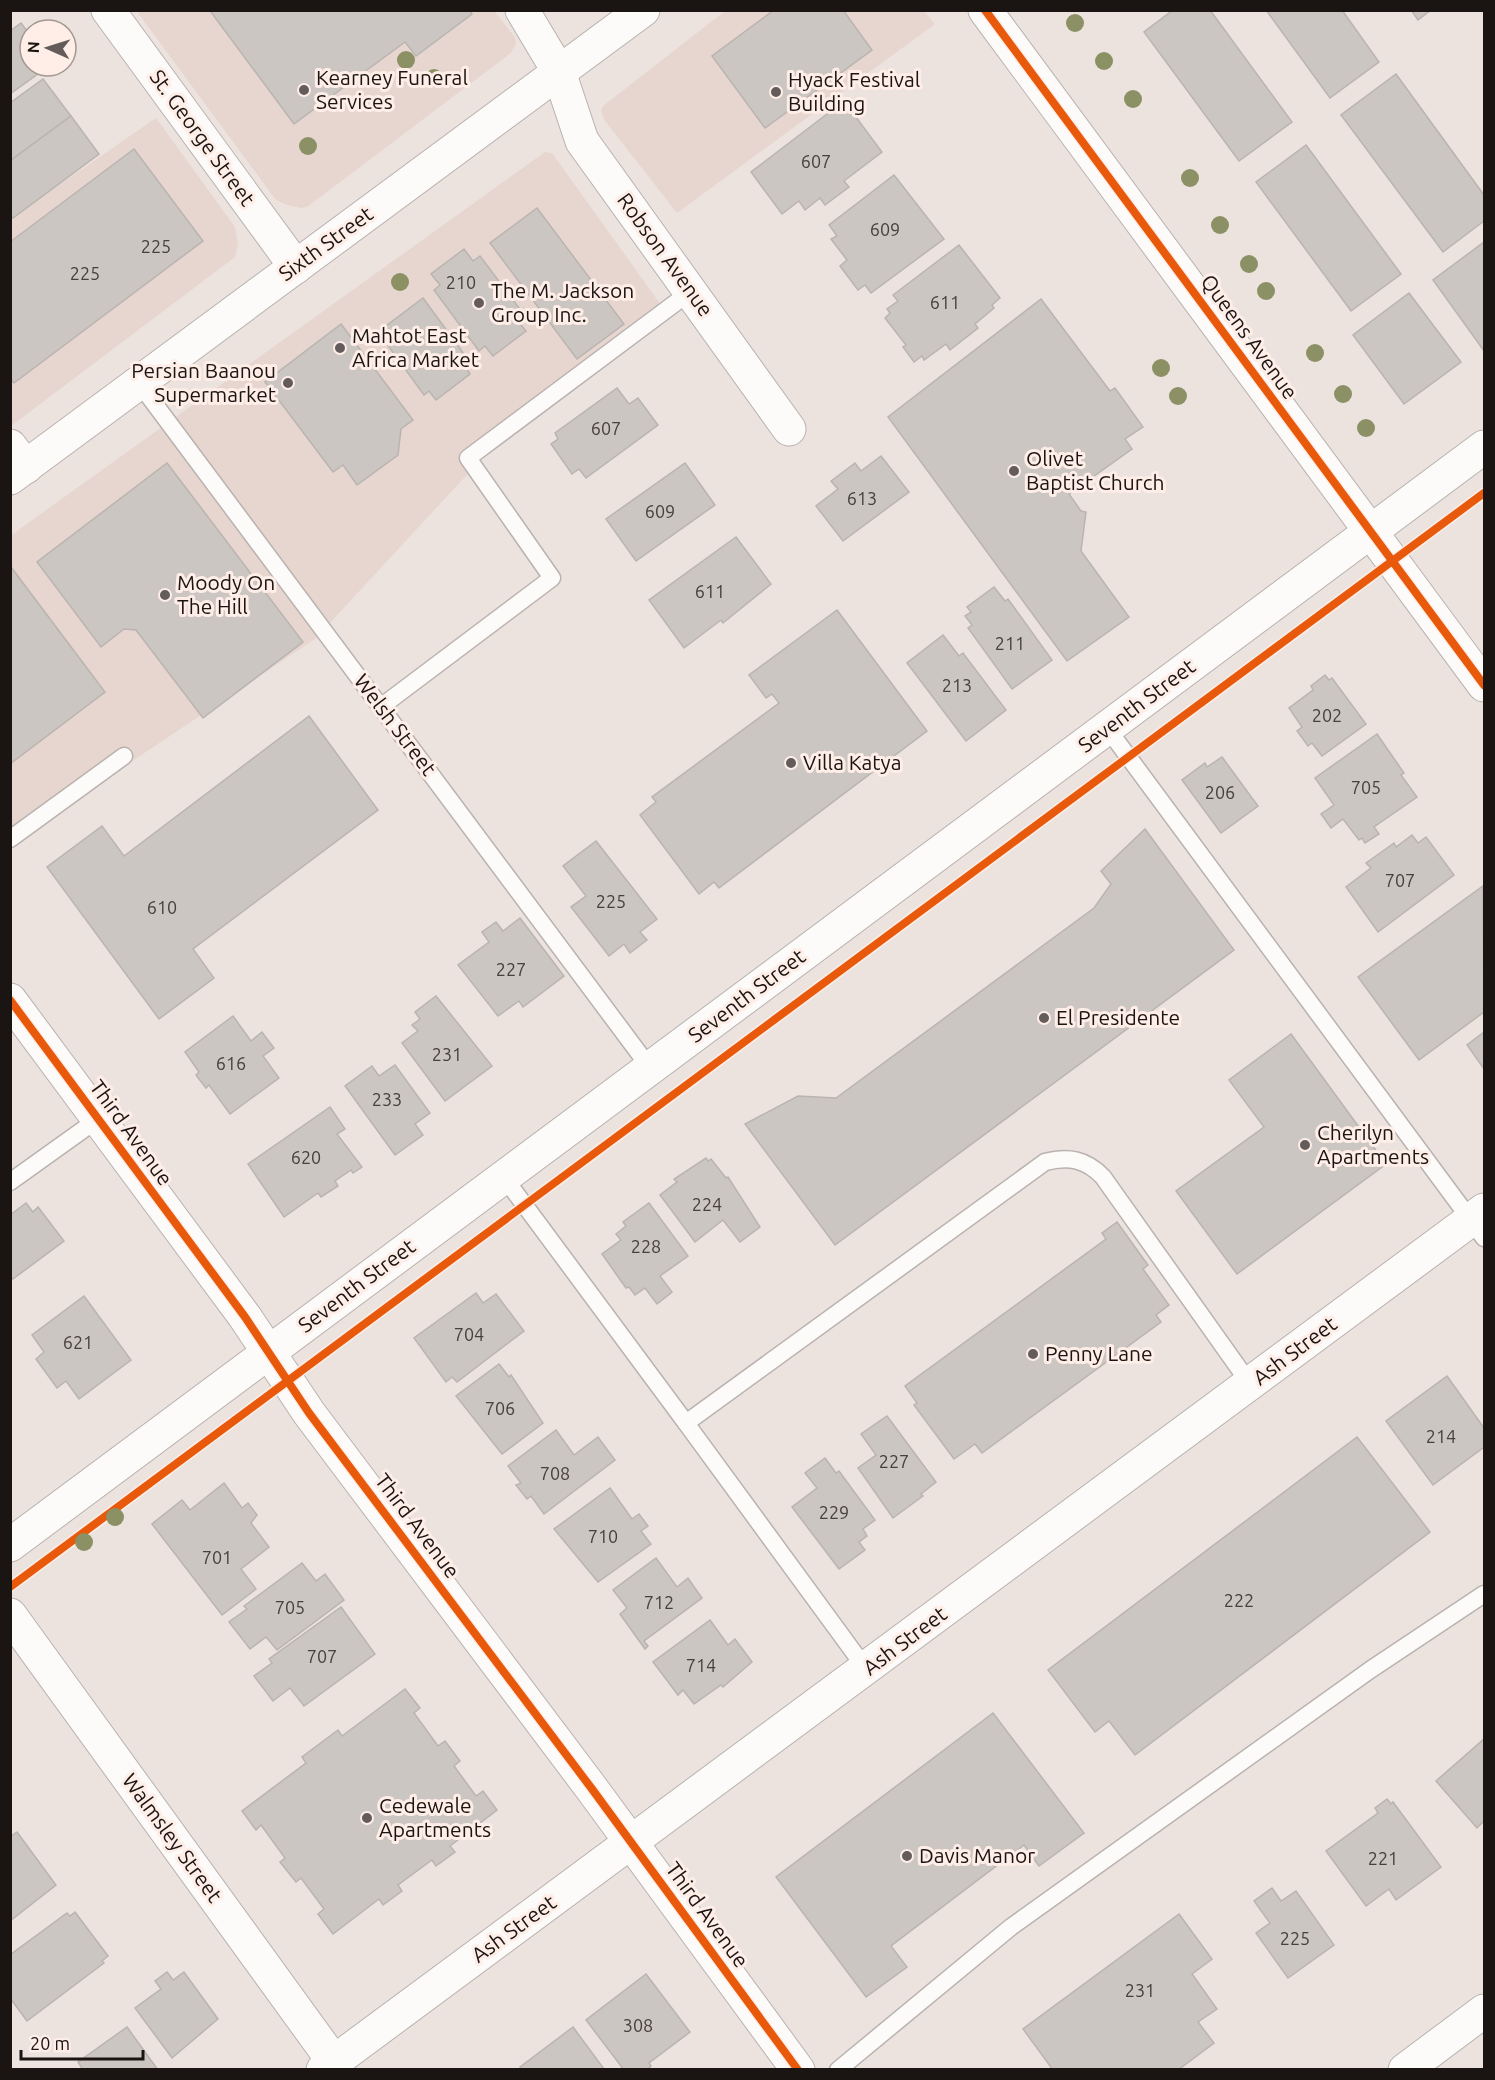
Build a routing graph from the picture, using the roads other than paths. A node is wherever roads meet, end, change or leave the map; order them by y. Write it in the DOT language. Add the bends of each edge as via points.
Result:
graph roads {
  1 [pos="108,10"];
  2 [pos="522,10"];
  3 [pos="643,10"];
  4 [pos="985,10"];
  5 [pos="559,72"];
  6 [pos="296,267"];
  7 [pos="690,292"];
  8 [pos="139,383"];
  9 [pos="789,429"];
  10 [pos="1485,447"];
  11 [pos="16,464"];
  12 [pos="1370,532"];
  13 [pos="1485,686"];
  14 [pos="382,706"];
  15 [pos="1107,728"];
  16 [pos="124,756"];
  17 [pos="10,839"];
  18 [pos="10,1000"];
  19 [pos="650,1068"];
  20 [pos="98,1119"];
  21 [pos="503,1176"];
  22 [pos="10,1182"];
  23 [pos="1480,1223"];
  24 [pos="268,1352"];
  25 [pos="1250,1384"];
  26 [pos="686,1423"];
  27 [pos="10,1545"];
  28 [pos="1485,1594"];
  29 [pos="10,1615"];
  30 [pos="866,1669"];
  31 [pos="631,1843"];
  32 [pos="1485,2011"];
  33 [pos="328,2066"];
  34 [pos="798,2070"];
  35 [pos="837,2070"];
  36 [pos="1405,2070"];
  1 -- 6 [label="street, St. George Street"];
  2 -- 5 [label="street, Robson Avenue"];
  3 -- 5 [label="street, Sixth Street"];
  4 -- 12 [label="street, Queens Avenue"];
  5 -- 6 [label="street, Sixth Street"];
  5 -- 7 [label="street, Robson Avenue" via="582,141"];
  6 -- 8 [label="street, Sixth Street"];
  7 -- 9 [label="street, Robson Avenue"];
  7 -- 14 [label="lane" via="468,458 552,578"];
  8 -- 11 [label="street, Sixth Street"];
  8 -- 14 [label="lane, Welsh Street"];
  10 -- 12 [label="street, Seventh Street"];
  12 -- 13 [label="street, Queens Avenue"];
  12 -- 15 [label="street, Seventh Street"];
  14 -- 19 [label="lane, Welsh Street"];
  15 -- 19 [label="street, Seventh Street"];
  15 -- 23 [label="lane"];
  16 -- 17 [label="lane"];
  18 -- 20 [label="street, Third Avenue"];
  19 -- 21 [label="street, Seventh Street"];
  20 -- 22 [label="lane"];
  20 -- 24 [label="street, Third Avenue"];
  21 -- 24 [label="street, Seventh Street"];
  21 -- 26 [label="lane"];
  23 -- 25 [label="street, Ash Street"];
  24 -- 27 [label="street, Seventh Street"];
  24 -- 31 [label="street, Third Avenue" via="309,1413"];
  25 -- 26 [label="lane" via="1103,1177 1079,1160 1059,1158 1045,1162"];
  25 -- 30 [label="street, Ash Street"];
  26 -- 30 [label="lane"];
  28 -- 35 [label="lane" via="1370,1670 1011,1927"];
  29 -- 33 [label="street, Walmsley Street"];
  30 -- 31 [label="street, Ash Street"];
  31 -- 33 [label="street, Ash Street"];
  31 -- 34 [label="street, Third Avenue"];
  32 -- 36 [label="street"];
}
